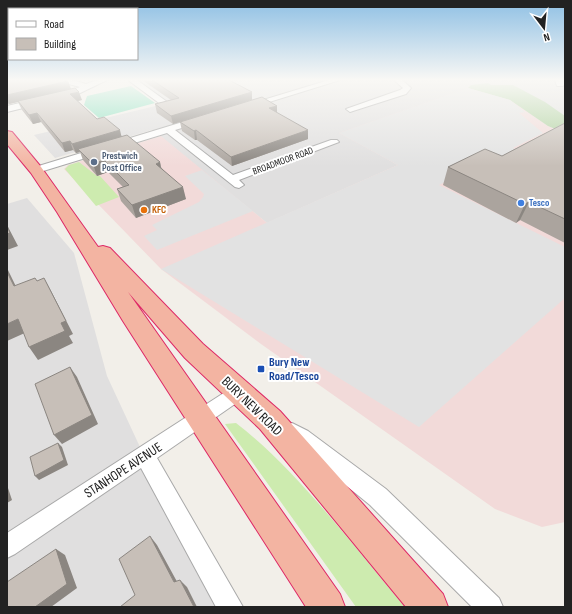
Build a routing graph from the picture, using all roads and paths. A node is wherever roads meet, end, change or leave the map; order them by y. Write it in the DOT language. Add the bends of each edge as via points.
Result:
graph roads {
  1 [pos="240,109"];
  2 [pos="348,109"];
  3 [pos="236,110"];
  4 [pos="359,114"];
  5 [pos="206,118"];
  6 [pos="168,129"];
  7 [pos="7,135"];
  8 [pos="334,142"];
  9 [pos="36,170"];
  10 [pos="66,212"];
  11 [pos="239,392"];
  12 [pos="200,418"];
  13 [pos="270,420"];
  14 [pos="145,456"];
  15 [pos="7,546"];
  16 [pos="230,607"];
  17 [pos="327,607"];
  18 [pos="430,607"];
  19 [pos="490,607"];
  1 -- 3 [label="street"];
  2 -- 4 [label="street"];
  5 -- 6 [label="street"];
  6 -- 8 [label="street, BROADMOOR ROAD" via="236,182 323,149"];
  6 -- 9 [label="street"];
  7 -- 9 [label="highway, BURY NEW ROAD"];
  9 -- 10 [label="highway, BURY NEW ROAD"];
  10 -- 11 [label="highway, BURY NEW ROAD" via="194,351"];
  10 -- 12 [label="highway, BURY NEW ROAD"];
  11 -- 12 [label="street, STANHOPE AVENUE"];
  11 -- 13 [label="highway, BURY NEW ROAD"];
  12 -- 14 [label="street, STANHOPE AVENUE"];
  12 -- 17 [label="highway, BURY NEW ROAD"];
  13 -- 18 [label="highway, BURY NEW ROAD"];
  13 -- 19 [label="street" via="301,437 378,497"];
  14 -- 15 [label="street, STANHOPE AVENUE"];
  14 -- 16 [label="street"];
}
